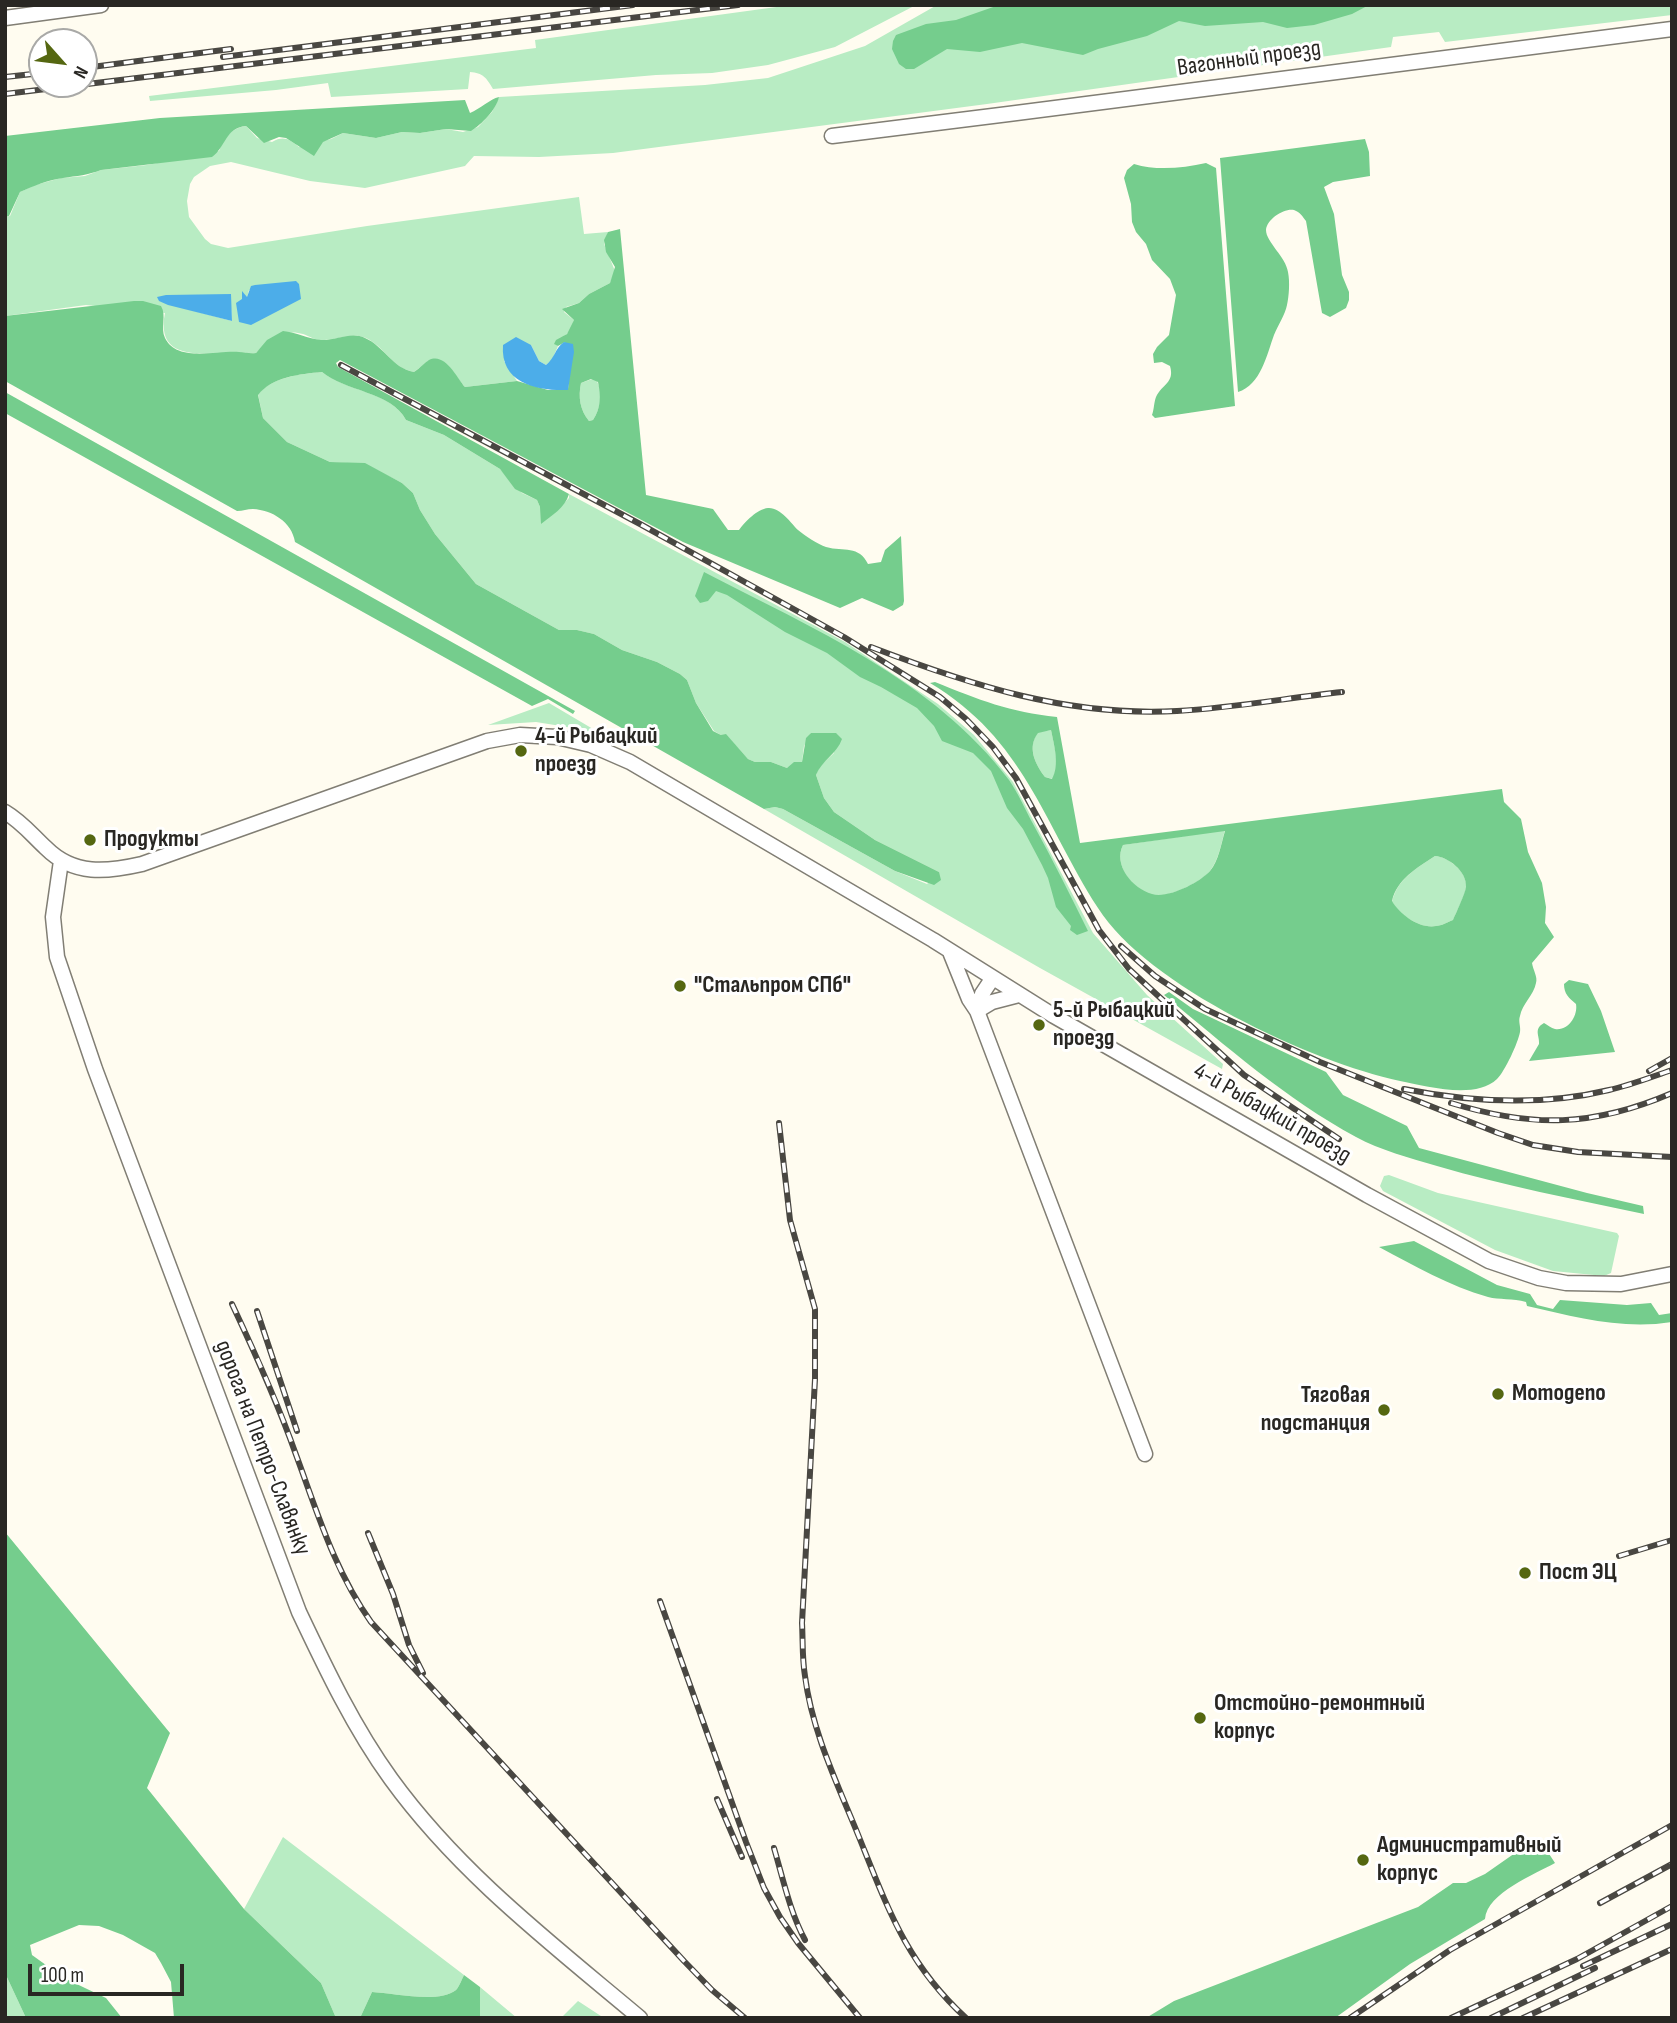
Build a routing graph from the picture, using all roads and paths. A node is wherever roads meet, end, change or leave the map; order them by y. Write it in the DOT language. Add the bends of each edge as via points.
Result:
graph roads {
  1 [pos="101,5"];
  2 [pos="5,18"];
  3 [pos="1672,29"];
  4 [pos="832,136"];
  5 [pos="5,812"];
  6 [pos="61,861"];
  7 [pos="950,952"];
  8 [pos="992,979"];
  9 [pos="1019,995"];
  10 [pos="977,1011"];
  11 [pos="1672,1274"];
  12 [pos="1145,1454"];
  13 [pos="640,2018"];
  1 -- 2 [label="street"];
  3 -- 4 [label="street, Вагонный проезд"];
  5 -- 6 [label="street"];
  6 -- 7 [label="street, 4-й Рыбацкий проезд" via="92,871 142,864 468,746 501,737 557,737 630,762"];
  6 -- 13 [label="street, дорога на Петро-Славянку" via="53,918 60,965 299,1612 330,1678 390,1778 452,1851 495,1895"];
  7 -- 8 [label="street, 4-й Рыбацкий проезд"];
  7 -- 10 [label="street"];
  8 -- 9 [label="street, 4-й Рыбацкий проезд"];
  8 -- 10 [label="street"];
  9 -- 10 [label="street"];
  9 -- 11 [label="street, 4-й Рыбацкий проезд" via="1489,1261 1539,1279 1566,1283 1621,1284"];
  10 -- 12 [label="street"];
}
